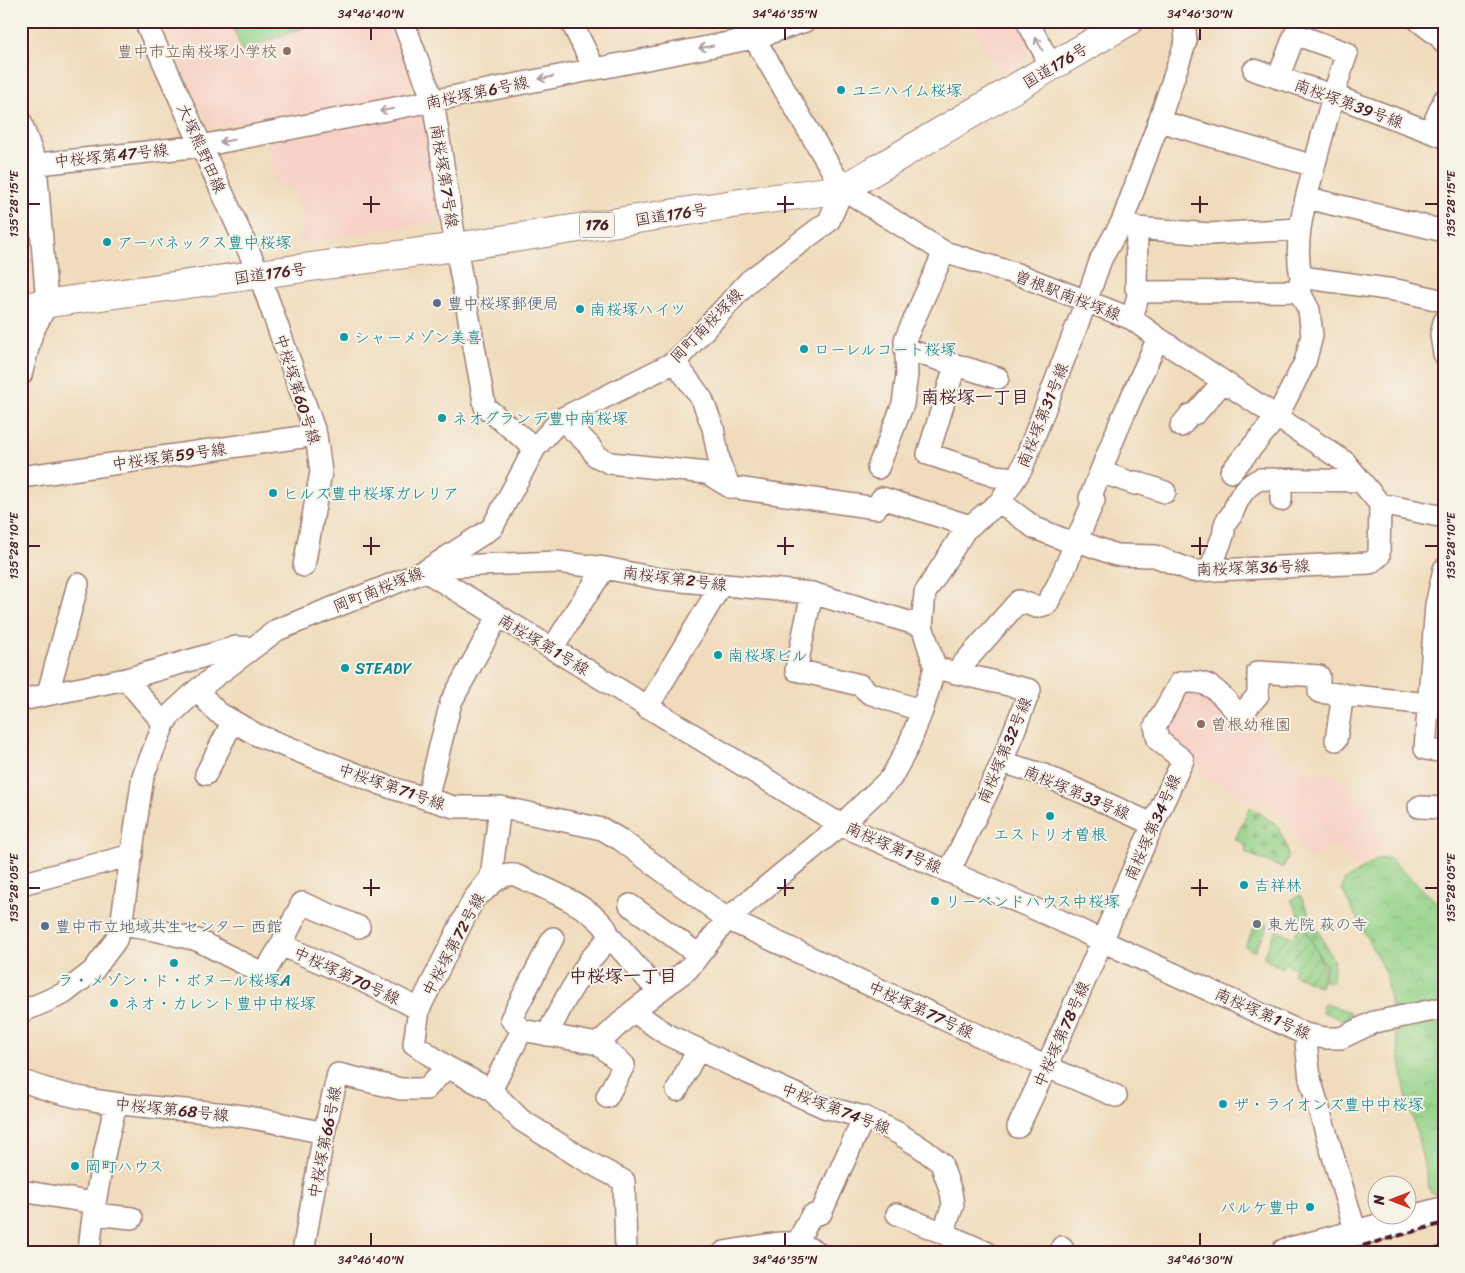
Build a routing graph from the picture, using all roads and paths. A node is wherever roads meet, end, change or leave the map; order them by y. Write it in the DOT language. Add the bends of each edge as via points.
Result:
graph roads {
  1 [pos="145,21"];
  2 [pos="403,21"];
  3 [pos="571,21"];
  4 [pos="805,21"];
  5 [pos="1027,21"];
  6 [pos="1130,21"];
  7 [pos="1184,21"];
  8 [pos="1418,21"];
  9 [pos="749,30"];
  10 [pos="1444,43"];
  11 [pos="1052,67"];
  12 [pos="594,68"];
  13 [pos="1254,70"];
  14 [pos="1278,78"];
  15 [pos="1332,95"];
  16 [pos="1444,100"];
  17 [pos="433,102"];
  18 [pos="1159,121"];
  19 [pos="21,122"];
  20 [pos="1437,134"];
  21 [pos="201,146"];
  22 [pos="29,165"];
  23 [pos="1314,166"];
  24 [pos="843,189"];
  25 [pos="1307,198"];
  26 [pos="1130,225"];
  27 [pos="1299,229"];
  28 [pos="1444,231"];
  29 [pos="456,247"];
  30 [pos="944,252"];
  31 [pos="259,274"];
  32 [pos="1300,284"];
  33 [pos="1139,292"];
  34 [pos="1444,301"];
  35 [pos="1086,302"];
  36 [pos="34,306"];
  37 [pos="1132,319"];
  38 [pos="1444,322"];
  39 [pos="1158,338"];
  40 [pos="905,349"];
  41 [pos="1444,354"];
  42 [pos="675,362"];
  43 [pos="954,366"];
  44 [pos="21,375"];
  45 [pos="998,378"];
  46 [pos="1223,382"];
  47 [pos="1277,417"];
  48 [pos="561,419"];
  49 [pos="1180,426"];
  50 [pos="316,435"];
  51 [pos="535,448"];
  52 [pos="878,468"];
  53 [pos="1101,472"];
  54 [pos="1231,472"];
  55 [pos="21,477"];
  56 [pos="1015,478"];
  57 [pos="1361,481"];
  58 [pos="730,487"];
  59 [pos="1165,492"];
  60 [pos="1000,502"];
  61 [pos="1380,504"];
  62 [pos="1444,517"];
  63 [pos="970,526"];
  64 [pos="1075,544"];
  65 [pos="304,566"];
  66 [pos="605,568"];
  67 [pos="1444,569"];
  68 [pos="1210,570"];
  69 [pos="425,571"];
  70 [pos="78,584"];
  71 [pos="721,585"];
  72 [pos="812,593"];
  73 [pos="498,616"];
  74 [pos="922,626"];
  75 [pos="252,648"];
  76 [pos="554,648"];
  77 [pos="935,667"];
  78 [pos="955,673"];
  79 [pos="126,679"];
  80 [pos="196,690"];
  81 [pos="48,694"];
  82 [pos="1343,694"];
  83 [pos="21,700"];
  84 [pos="1427,704"];
  85 [pos="647,708"];
  86 [pos="922,711"];
  87 [pos="233,721"];
  88 [pos="164,724"];
  89 [pos="1336,740"];
  90 [pos="1444,752"];
  91 [pos="1002,762"];
  92 [pos="206,774"];
  93 [pos="427,799"];
  94 [pos="500,807"];
  95 [pos="1419,807"];
  96 [pos="1444,808"];
  97 [pos="1152,824"];
  98 [pos="841,825"];
  99 [pos="132,855"];
  100 [pos="949,872"];
  101 [pos="21,884"];
  102 [pos="473,900"];
  103 [pos="630,905"];
  104 [pos="727,919"];
  105 [pos="121,924"];
  106 [pos="359,927"];
  107 [pos="610,937"];
  108 [pos="553,938"];
  109 [pos="1102,941"];
  110 [pos="281,945"];
  111 [pos="699,955"];
  112 [pos="658,991"];
  113 [pos="1444,1008"];
  114 [pos="419,1009"];
  115 [pos="633,1011"];
  116 [pos="21,1012"];
  117 [pos="522,1030"];
  118 [pos="1305,1034"];
  119 [pos="548,1035"];
  120 [pos="598,1044"];
  121 [pos="698,1049"];
  122 [pos="447,1067"];
  123 [pos="1047,1067"];
  124 [pos="21,1080"];
  125 [pos="491,1090"];
  126 [pos="678,1090"];
  127 [pos="1116,1096"];
  128 [pos="607,1097"];
  129 [pos="116,1104"];
  130 [pos="864,1117"];
  131 [pos="1018,1126"];
  132 [pos="324,1133"];
  133 [pos="21,1191"];
  134 [pos="94,1208"];
  135 [pos="1444,1210"];
  136 [pos="897,1214"];
  137 [pos="132,1218"];
  138 [pos="944,1233"];
  139 [pos="1356,1233"];
  140 [pos="797,1243"];
  141 [pos="89,1252"];
  142 [pos="303,1252"];
  143 [pos="626,1252"];
  144 [pos="724,1252"];
  145 [pos="816,1252"];
  146 [pos="986,1252"];
  147 [pos="1285,1252"];
  1 -- 21 [label="street, 大塚熊野田線"];
  2 -- 17 [label="street, 南桜塚第7号線"];
  3 -- 12 [label="street"];
  4 -- 9 [label="street, 南桜塚第6号線"];
  11 -- 5 [label="street, one-way"];
  6 -- 11 [label="highway, 国道176号 / 176"];
  7 -- 18 [label="street, 南桜塚第31号線" via="1186,41"];
  8 -- 10 [label="street"];
  9 -- 12 [label="street, 南桜塚第6号線, one-way"];
  9 -- 24 [label="street, 曽根駅南桜塚線"];
  11 -- 24 [label="highway, 国道176号 / 176"];
  12 -- 17 [label="street, 南桜塚第6号線, one-way"];
  13 -- 14 [label="street, 南桜塚第39号線"];
  14 -- 15 [label="street, 南桜塚第39号線"];
  14 -- 15 [label="street" via="1295,34 1347,52"];
  15 -- 20 [label="street, 南桜塚第39号線"];
  15 -- 23 [label="street"];
  16 -- 20 [label="street"];
  17 -- 21 [label="street, 南桜塚第6号線, one-way"];
  17 -- 29 [label="street, 南桜塚第7号線"];
  18 -- 23 [label="street"];
  18 -- 26 [label="street, 南桜塚第31号線"];
  19 -- 22 [label="street"];
  21 -- 22 [label="street, 中桜塚第47号線"];
  21 -- 31 [label="street, 大塚熊野田線"];
  22 -- 36 [label="street"];
  23 -- 25 [label="street"];
  24 -- 29 [label="highway, 国道176号 / 176"];
  24 -- 30 [label="street, 曽根駅南桜塚線"];
  24 -- 42 [label="street, 岡町南桜塚線" via="829,221 749,281"];
  25 -- 27 [label="street"];
  25 -- 28 [label="street"];
  26 -- 27 [label="street" via="1209,234"];
  26 -- 33 [label="street"];
  26 -- 35 [label="street, 南桜塚第31号線" via="1101,259"];
  27 -- 32 [label="street"];
  29 -- 31 [label="highway, 国道176号 / 176"];
  29 -- 51 [label="street, 南桜塚第7号線" via="485,407"];
  30 -- 35 [label="street, 曽根駅南桜塚線" via="1016,274"];
  30 -- 40 [label="street" via="905,340"];
  31 -- 36 [label="highway, 国道176号 / 176"];
  31 -- 50 [label="street, 中桜塚第60号線"];
  32 -- 33 [label="street"];
  32 -- 34 [label="street" via="1401,291"];
  32 -- 47 [label="street" via="1309,310 1312,336 1305,362"];
  33 -- 37 [label="street"];
  35 -- 37 [label="street, 曽根駅南桜塚線"];
  35 -- 56 [label="street, 南桜塚第31号線" via="1022,468"];
  36 -- 44 [label="street" via="32,332"];
  37 -- 39 [label="street, 曽根駅南桜塚線"];
  38 -- 41 [label="street"];
  39 -- 46 [label="street, 曽根駅南桜塚線"];
  39 -- 53 [label="street"];
  40 -- 43 [label="street"];
  40 -- 52 [label="street" via="907,374 903,404"];
  42 -- 48 [label="street, 岡町南桜塚線"];
  42 -- 58 [label="street" via="702,399 713,428 720,465"];
  43 -- 45 [label="street"];
  43 -- 56 [label="street" via="928,454 995,476"];
  46 -- 47 [label="street, 曽根駅南桜塚線"];
  46 -- 49 [label="street"];
  47 -- 54 [label="street"];
  47 -- 57 [label="street, 曽根駅南桜塚線" via="1345,462"];
  48 -- 51 [label="street, 岡町南桜塚線"];
  48 -- 58 [label="street" via="596,456 610,463 707,473"];
  50 -- 55 [label="street, 中桜塚第59号線"];
  50 -- 65 [label="street, 中桜塚第60号線" via="322,472"];
  51 -- 69 [label="street, 岡町南桜塚線" via="492,528"];
  53 -- 59 [label="street"];
  53 -- 64 [label="street" via="1090,498 1094,500"];
  56 -- 60 [label="street, 南桜塚第31号線"];
  57 -- 61 [label="street, 曽根駅南桜塚線"];
  57 -- 68 [label="street" via="1281,490 1260,479 1250,484 1228,518"];
  58 -- 63 [label="street" via="876,508 882,498"];
  60 -- 63 [label="street, 南桜塚第31号線"];
  60 -- 64 [label="street, 南桜塚第36号線" via="1035,528"];
  61 -- 62 [label="street"];
  61 -- 68 [label="street, 南桜塚第36号線" via="1379,556 1370,563"];
  63 -- 74 [label="street, 南桜塚第31号線" via="925,593"];
  64 -- 68 [label="street, 南桜塚第36号線" via="1081,542 1116,555 1155,556 1193,571"];
  64 -- 78 [label="street" via="1047,604 1036,607 1019,602"];
  66 -- 69 [label="street, 南桜塚第2号線" via="548,562 455,566"];
  66 -- 71 [label="street, 南桜塚第2号線" via="660,579"];
  66 -- 76 [label="street"];
  67 -- 84 [label="street" via="1436,605"];
  69 -- 73 [label="street, 南桜塚第1号線"];
  69 -- 75 [label="street, 岡町南桜塚線" via="277,630"];
  70 -- 81 [label="street"];
  71 -- 72 [label="street, 南桜塚第2号線"];
  71 -- 85 [label="street"];
  72 -- 74 [label="street, 南桜塚第2号線"];
  72 -- 86 [label="street" via="796,670 860,685 869,693"];
  73 -- 76 [label="street, 南桜塚第1号線"];
  73 -- 93 [label="street" via="451,702"];
  74 -- 77 [label="street, 南桜塚第31号線"];
  75 -- 79 [label="street" via="236,647"];
  75 -- 80 [label="street, 岡町南桜塚線"];
  76 -- 85 [label="street, 南桜塚第1号線"];
  77 -- 78 [label="street, 南桜塚第32号線"];
  77 -- 86 [label="street"];
  78 -- 91 [label="street, 南桜塚第32号線" via="1030,690"];
  79 -- 81 [label="street"];
  79 -- 88 [label="street"];
  80 -- 87 [label="street, 中桜塚第71号線" via="217,712"];
  80 -- 88 [label="street, 岡町南桜塚線"];
  81 -- 83 [label="street"];
  82 -- 84 [label="street"];
  82 -- 89 [label="street"];
  82 -- 97 [label="street, 南桜塚第34号線" via="1320,692 1319,676 1258,672 1258,695 1240,716 1215,688 1194,680 1180,683 1155,726 1158,740 1183,760"];
  84 -- 90 [label="street" via="1425,749"];
  85 -- 98 [label="street, 南桜塚第1号線"];
  86 -- 98 [label="street" via="891,778"];
  87 -- 92 [label="street"];
  87 -- 93 [label="street, 中桜塚第71号線" via="266,738 389,788"];
  88 -- 99 [label="street, 岡町南桜塚線" via="143,776"];
  91 -- 97 [label="street, 南桜塚第33号線" via="1044,775"];
  91 -- 100 [label="street, 南桜塚第32号線"];
  93 -- 94 [label="street, 中桜塚第71号線" via="454,807"];
  94 -- 102 [label="street, 中桜塚第72号線" via="490,877"];
  94 -- 104 [label="street, 中桜塚第71号線" via="602,829"];
  95 -- 96 [label="street"];
  97 -- 109 [label="street, 南桜塚第34号線"];
  98 -- 100 [label="street, 南桜塚第1号線"];
  98 -- 104 [label="street"];
  99 -- 101 [label="street"];
  99 -- 105 [label="street, 岡町南桜塚線"];
  100 -- 109 [label="street, 南桜塚第1号線"];
  102 -- 107 [label="street" via="504,875 515,874 588,912 604,926"];
  102 -- 114 [label="street, 中桜塚第72号線"];
  103 -- 111 [label="street"];
  104 -- 111 [label="street"];
  104 -- 123 [label="street, 中桜塚第77号線"];
  105 -- 110 [label="street, 中桜塚第70号線" via="197,940 264,974"];
  105 -- 116 [label="street, 岡町南桜塚線" via="116,940 93,972 63,994"];
  106 -- 110 [label="street" via="302,903"];
  107 -- 112 [label="street"];
  107 -- 119 [label="street" via="589,961"];
  108 -- 117 [label="street" via="511,1020"];
  109 -- 118 [label="street, 南桜塚第1号線"];
  109 -- 123 [label="street, 中桜塚第78号線"];
  110 -- 114 [label="street, 中桜塚第70号線"];
  111 -- 112 [label="street" via="688,969"];
  112 -- 115 [label="street"];
  113 -- 118 [label="street, 南桜塚第1号線" via="1374,1022 1341,1038"];
  114 -- 122 [label="street, 中桜塚第72号線" via="414,1044"];
  115 -- 120 [label="street"];
  115 -- 121 [label="street, 中桜塚第74号線" via="666,1034"];
  117 -- 119 [label="street"];
  117 -- 125 [label="street"];
  118 -- 139 [label="street" via="1310,1079"];
  119 -- 120 [label="street"];
  120 -- 128 [label="street" via="624,1065"];
  121 -- 126 [label="street"];
  121 -- 130 [label="street, 中桜塚第74号線" via="824,1107"];
  122 -- 125 [label="street"];
  122 -- 132 [label="street, 中桜塚第66号線" via="426,1089 401,1089 338,1074"];
  123 -- 127 [label="street, 中桜塚第77号線"];
  123 -- 131 [label="street, 中桜塚第78号線"];
  124 -- 129 [label="street, 中桜塚第68号線" via="68,1095"];
  125 -- 143 [label="street" via="521,1120 583,1160 624,1181"];
  129 -- 132 [label="street, 中桜塚第68号線" via="235,1115"];
  129 -- 134 [label="street"];
  130 -- 138 [label="street, 中桜塚第74号線" via="898,1133 941,1163 953,1206"];
  130 -- 140 [label="street" via="821,1213 811,1216"];
  132 -- 142 [label="street, 中桜塚第66号線"];
  133 -- 134 [label="street"];
  134 -- 137 [label="street"];
  134 -- 141 [label="street"];
  135 -- 139 [label="street"];
  136 -- 138 [label="street"];
  138 -- 146 [label="street"];
  139 -- 147 [label="street"];
  140 -- 144 [label="street"];
  140 -- 145 [label="street"];
}
